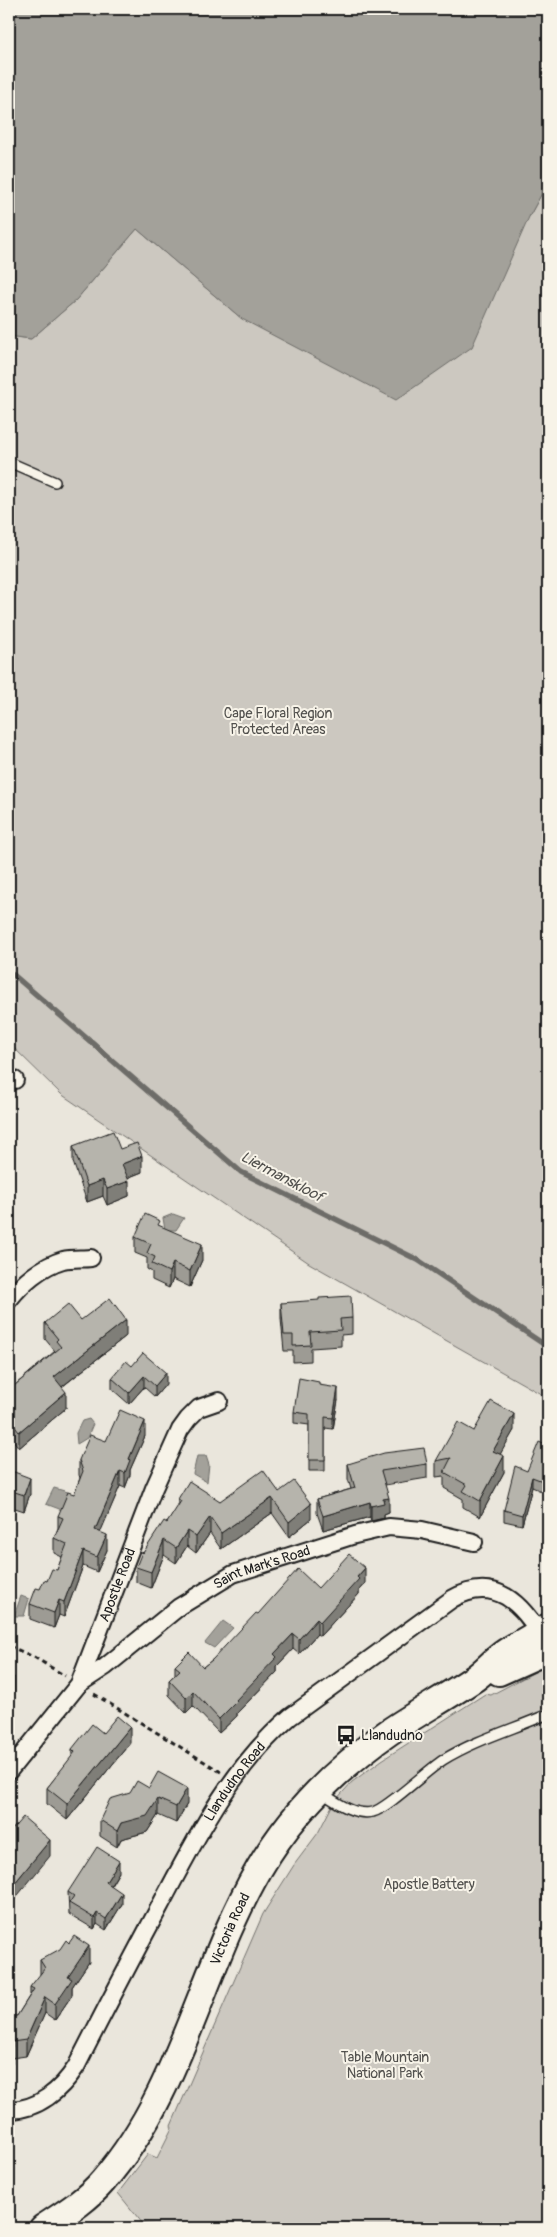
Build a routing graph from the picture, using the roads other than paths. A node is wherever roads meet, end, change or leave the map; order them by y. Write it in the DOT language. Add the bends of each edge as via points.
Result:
graph roads {
  1 [pos="9,462"];
  2 [pos="55,482"];
  3 [pos="91,1258"];
  4 [pos="9,1300"];
  5 [pos="219,1400"];
  6 [pos="474,1542"];
  7 [pos="546,1640"];
  8 [pos="79,1684"];
  9 [pos="548,1714"];
  10 [pos="9,1771"];
  11 [pos="319,1790"];
  12 [pos="9,2110"];
  13 [pos="43,2228"];
  1 -- 2 [label="lane"];
  3 -- 4 [label="street" via="63,1260 42,1270 27,1280"];
  5 -- 8 [label="street, Apostle Road" via="199,1408 188,1418 168,1453"];
  6 -- 8 [label="street, Saint Mark's Road" via="422,1530 389,1527 232,1574 179,1607"];
  7 -- 11 [label="main road, Victoria Road" via="505,1652 476,1678 374,1743"];
  7 -- 12 [label="street, Llandudno Road" via="510,1599 481,1589 462,1593 270,1734 233,1779 204,1822 68,2079 50,2096 26,2107"];
  8 -- 10 [label="street, Apostle Road"];
  9 -- 11 [label="lane" via="445,1759 373,1812 343,1807"];
  11 -- 13 [label="main road, Victoria Road" via="282,1834 259,1869 218,1953 164,2086 142,2125 103,2181"];
}
